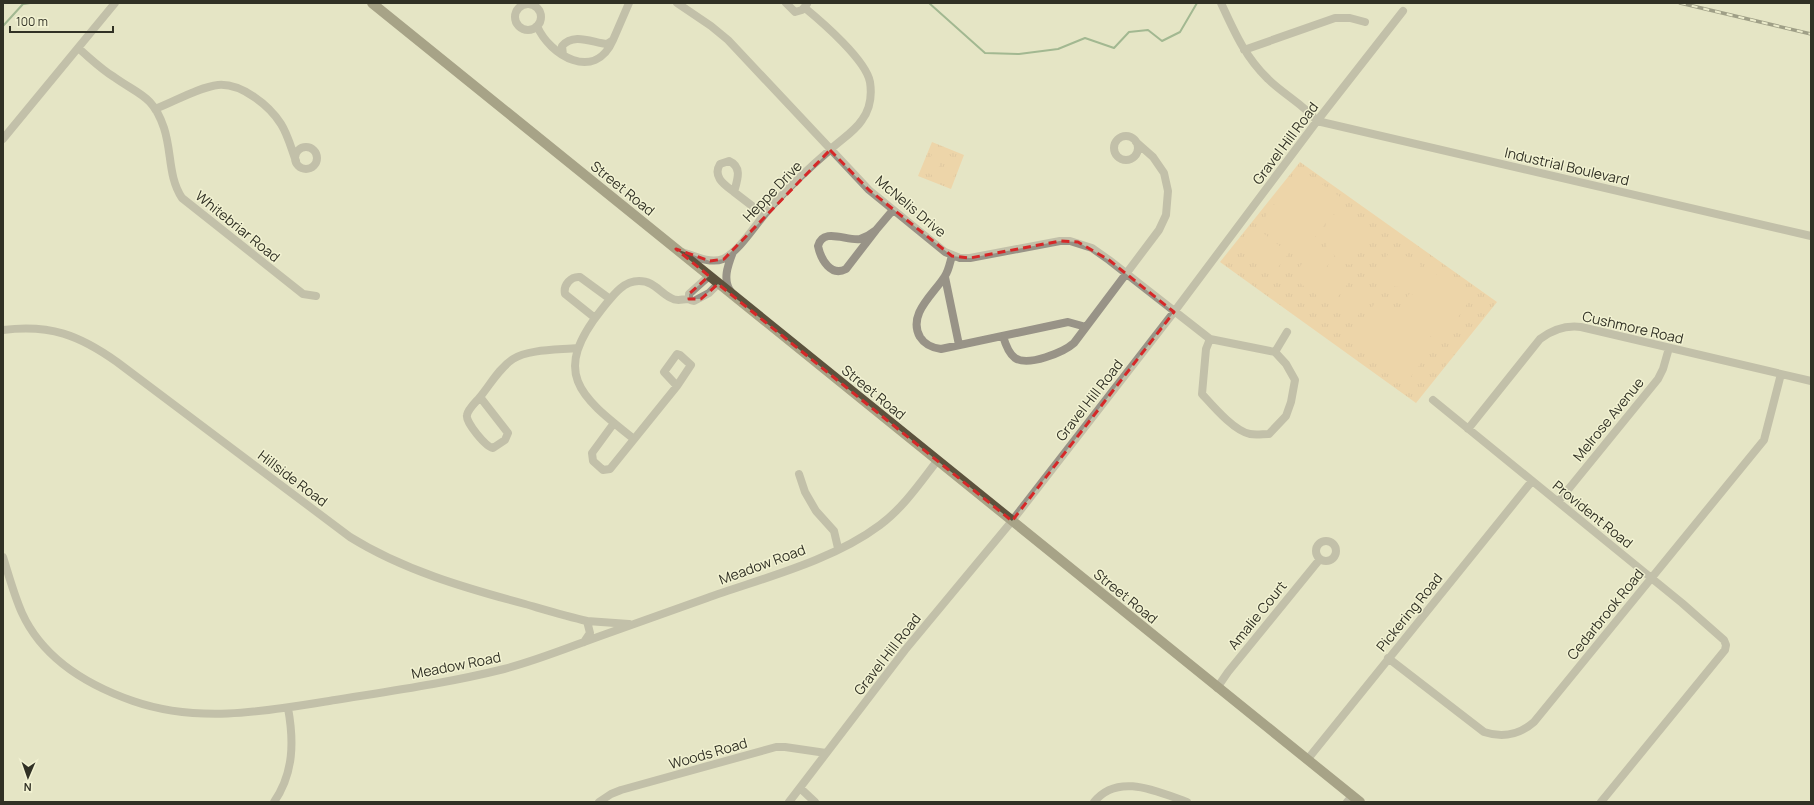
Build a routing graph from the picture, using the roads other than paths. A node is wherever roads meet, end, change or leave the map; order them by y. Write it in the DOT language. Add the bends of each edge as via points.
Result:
graph roads {
  1 [pos="115,3"];
  2 [pos="372,3"];
  3 [pos="629,3"];
  4 [pos="677,3"];
  5 [pos="786,3"];
  6 [pos="1221,3"];
  7 [pos="806,5"];
  8 [pos="1403,11"];
  9 [pos="1365,22"];
  10 [pos="537,26"];
  11 [pos="613,40"];
  12 [pos="78,48"];
  13 [pos="1244,50"];
  14 [pos="562,51"];
  15 [pos="155,109"];
  16 [pos="1317,121"];
  17 [pos="3,139"];
  18 [pos="1136,142"];
  19 [pos="830,150"];
  20 [pos="296,161"];
  21 [pos="734,192"];
  22 [pos="893,210"];
  23 [pos="764,215"];
  24 [pos="876,230"];
  25 [pos="1811,236"];
  26 [pos="676,249"];
  27 [pos="734,251"];
  28 [pos="952,256"];
  29 [pos="1126,274"];
  30 [pos="709,276"];
  31 [pos="945,277"];
  32 [pos="718,284"];
  33 [pos="316,296"];
  34 [pos="734,297"];
  35 [pos="610,299"];
  36 [pos="689,299"];
  37 [pos="1174,312"];
  38 [pos="595,318"];
  39 [pos="1086,327"];
  40 [pos="3,330"];
  41 [pos="1287,332"];
  42 [pos="1003,336"];
  43 [pos="1210,339"];
  44 [pos="959,345"];
  45 [pos="578,348"];
  46 [pos="1669,348"];
  47 [pos="1275,352"];
  48 [pos="1781,374"];
  49 [pos="1811,381"];
  50 [pos="677,386"];
  51 [pos="480,397"];
  52 [pos="1433,400"];
  53 [pos="614,423"];
  54 [pos="1468,429"];
  55 [pos="634,439"];
  56 [pos="937,461"];
  57 [pos="799,474"];
  58 [pos="1532,481"];
  59 [pos="1558,502"];
  60 [pos="1012,521"];
  61 [pos="838,548"];
  62 [pos="3,557"];
  63 [pos="1320,559"];
  64 [pos="1651,578"];
  65 [pos="587,621"];
  66 [pos="634,624"];
  67 [pos="584,642"];
  68 [pos="1388,658"];
  69 [pos="1217,688"];
  70 [pos="288,708"];
  71 [pos="826,753"];
  72 [pos="1307,760"];
  73 [pos="800,788"];
  74 [pos="1353,800"];
  75 [pos="274,802"];
  76 [pos="600,802"];
  77 [pos="789,802"];
  78 [pos="815,802"];
  79 [pos="1094,802"];
  80 [pos="1187,802"];
  81 [pos="1601,802"];
  1 -- 12 [label="street"];
  2 -- 26 [label="main road, Street Road"];
  3 -- 11 [label="street"];
  4 -- 19 [label="street, McNelis Drive" via="728,40"];
  5 -- 7 [label="street" via="795,12"];
  6 -- 13 [label="street"];
  7 -- 19 [label="street, Heppe Drive" via="862,64 870,83 866,114 856,127"];
  8 -- 16 [label="street, Gravel Hill Road"];
  9 -- 13 [label="street" via="1335,18"];
  10 -- 14 [label="street" via="545,40"];
  11 -- 14 [label="street" via="607,44 588,39 576,40 564,44"];
  11 -- 14 [label="street" via="605,54 594,61 576,62"];
  12 -- 15 [label="street, Whitebriar Road" via="106,72 144,95"];
  12 -- 17 [label="street"];
  13 -- 16 [label="street" via="1267,78 1309,111"];
  15 -- 20 [label="street" via="208,87 223,85 240,88 277,118"];
  15 -- 33 [label="street, Whitebriar Road" via="168,141 173,182 182,198 303,294"];
  16 -- 25 [label="street, Industrial Boulevard"];
  16 -- 37 [label="street, Gravel Hill Road"];
  18 -- 29 [label="street" via="1158,163 1166,181 1168,199 1163,223"];
  19 -- 22 [label="street, McNelis Drive" via="869,190"];
  19 -- 23 [label="street, Heppe Drive"];
  21 -- 23 [label="street"];
  22 -- 24 [label="street"];
  22 -- 28 [label="street, McNelis Drive"];
  23 -- 27 [label="street, Heppe Drive"];
  24 -- 24 [label="street" via="846,269 834,272 828,267 819,250 823,238 829,236 859,239"];
  26 -- 27 [label="street, Heppe Drive" via="710,260 724,259"];
  26 -- 30 [label="main road, Street Road"];
  27 -- 34 [label="street, Heppe Drive" via="726,277 726,286"];
  28 -- 29 [label="street, McNelis Drive" via="978,258 1070,241 1092,248"];
  28 -- 31 [label="street"];
  29 -- 37 [label="street, McNelis Drive"];
  29 -- 39 [label="street"];
  30 -- 32 [label="main road, Street Road"];
  30 -- 36 [label="street" via="689,294"];
  31 -- 44 [label="street"];
  31 -- 44 [label="street" via="920,310 918,330 924,342 935,348"];
  32 -- 34 [label="main road, Street Road"];
  32 -- 36 [label="street" via="701,299"];
  34 -- 56 [label="main road, Street Road"];
  35 -- 36 [label="street" via="626,284 640,281 656,286 671,299"];
  35 -- 38 [label="street"];
  35 -- 38 [label="street" via="580,277 569,282 564,290 565,294"];
  37 -- 43 [label="street, McNelis Drive"];
  37 -- 60 [label="street, Gravel Hill Road"];
  38 -- 45 [label="street"];
  39 -- 42 [label="street" via="1068,322"];
  39 -- 42 [label="street" via="1069,348 1030,361 1014,357"];
  40 -- 65 [label="street, Hillside Road" via="35,329 60,332 72,335 104,352 350,537 380,554 462,586"];
  41 -- 47 [label="street"];
  42 -- 44 [label="street"];
  43 -- 47 [label="street"];
  43 -- 47 [label="street" via="1206,349 1202,394 1216,410 1250,434 1269,434 1286,416 1292,402 1295,380"];
  45 -- 51 [label="street" via="525,354 514,359"];
  45 -- 53 [label="street" via="576,374 582,392 592,405"];
  46 -- 48 [label="street, Cushmore Road"];
  46 -- 54 [label="street, Cushmore Road" via="1581,327 1553,331 1540,339"];
  46 -- 59 [label="street, Melrose Avenue" via="1658,379"];
  48 -- 49 [label="street, Cushmore Road"];
  48 -- 64 [label="street, Cedarbrook Road" via="1764,440"];
  50 -- 55 [label="street"];
  51 -- 51 [label="street" via="508,433 505,440 493,448 486,445 467,421 467,414"];
  52 -- 54 [label="street, Provident Road"];
  53 -- 55 [label="street"];
  53 -- 55 [label="street" via="592,453 593,461 604,470 610,469"];
  54 -- 58 [label="street, Provident Road"];
  56 -- 60 [label="main road, Street Road"];
  56 -- 61 [label="street, Meadow Road" via="892,515 879,526"];
  57 -- 61 [label="street" via="805,492 816,511 834,531"];
  58 -- 59 [label="street, Provident Road"];
  58 -- 68 [label="street, Pickering Road"];
  59 -- 64 [label="street, Provident Road"];
  60 -- 69 [label="main road, Street Road"];
  60 -- 71 [label="street, Gravel Hill Road" via="905,650"];
  61 -- 66 [label="street, Meadow Road" via="787,570"];
  62 -- 70 [label="street, Meadow Road" via="21,611 39,642 63,665 95,685 135,702 181,712 222,715"];
  63 -- 69 [label="street, Amalie Court"];
  64 -- 68 [label="street, Cedarbrook Road" via="1534,722 1511,734 1492,735 1476,728"];
  64 -- 81 [label="street, Provident Road" via="1717,632 1724,640 1725,650"];
  65 -- 66 [label="street, Hillside Road"];
  65 -- 67 [label="street" via="590,633"];
  66 -- 67 [label="street, Meadow Road"];
  67 -- 70 [label="street, Meadow Road" via="507,668 466,678"];
  68 -- 72 [label="street, Pickering Road"];
  69 -- 72 [label="main road, Street Road"];
  70 -- 75 [label="street" via="292,737 290,763 284,784"];
  71 -- 73 [label="street, Gravel Hill Road"];
  71 -- 76 [label="street, Woods Road" via="776,748 621,790"];
  72 -- 74 [label="main road, Street Road"];
  73 -- 77 [label="street, Gravel Hill Road"];
  73 -- 78 [label="street"];
  79 -- 80 [label="street" via="1103,794 1129,785"];
}
